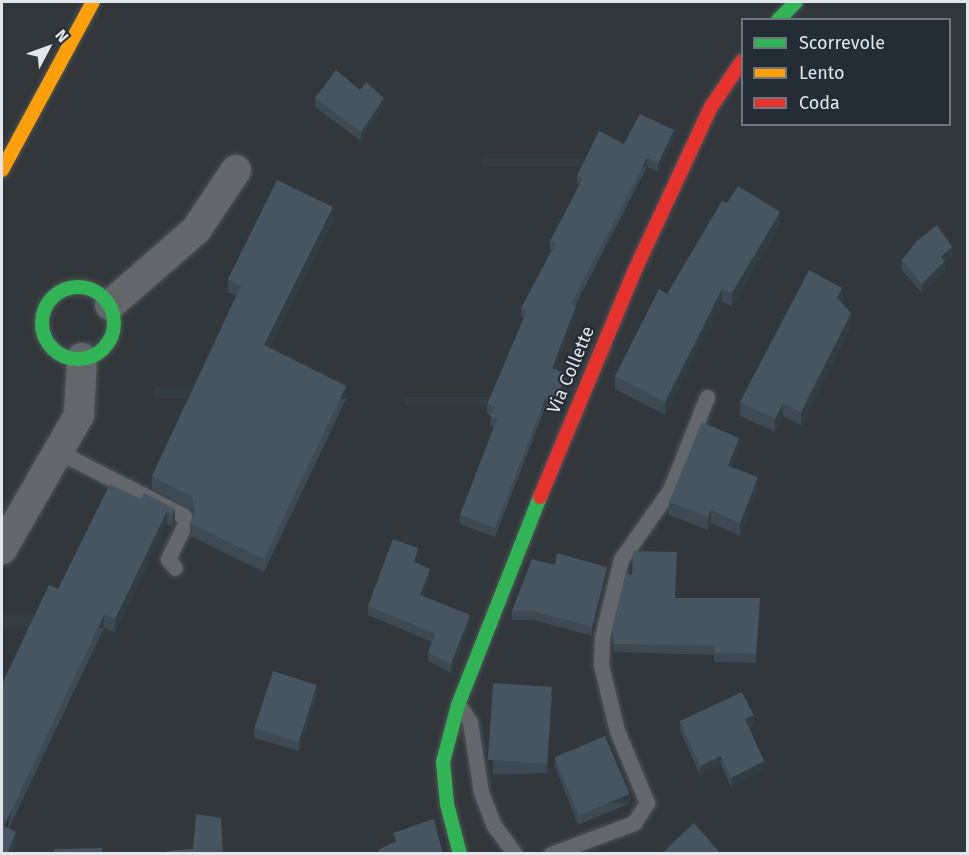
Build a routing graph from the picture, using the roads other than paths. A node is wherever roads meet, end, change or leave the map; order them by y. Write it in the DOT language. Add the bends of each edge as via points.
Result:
graph roads {
  1 [pos="93,2"];
  2 [pos="796,2"];
  3 [pos="780,18"];
  4 [pos="741,62"];
  5 [pos="2,170"];
  6 [pos="236,170"];
  7 [pos="110,305"];
  8 [pos="82,358"];
  9 [pos="707,397"];
  10 [pos="59,452"];
  11 [pos="2,549"];
  12 [pos="175,568"];
  13 [pos="458,705"];
  14 [pos="460,854"];
  15 [pos="515,854"];
  16 [pos="551,854"];
  1 -- 5 [label="street"];
  2 -- 3 [label="street"];
  4 -- 13 [label="street, Via Collette" via="711,107 634,272 562,441"];
  6 -- 7 [label="street" via="196,230"];
  7 -- 8 [label="street" via="114,328 110,339 103,349"];
  7 -- 8 [label="street" via="93,290 81,287 58,293 44,311 44,334 50,345 59,353"];
  8 -- 10 [label="street" via="79,415"];
  9 -- 16 [label="lane" via="670,490 621,560 602,637 601,665 617,731 647,803 634,823"];
  10 -- 11 [label="street"];
  10 -- 12 [label="lane" via="184,516 185,525 168,559"];
  13 -- 14 [label="street, Via Collette" via="442,762 447,804"];
  13 -- 15 [label="lane" via="470,722 481,792 493,824"];
}
